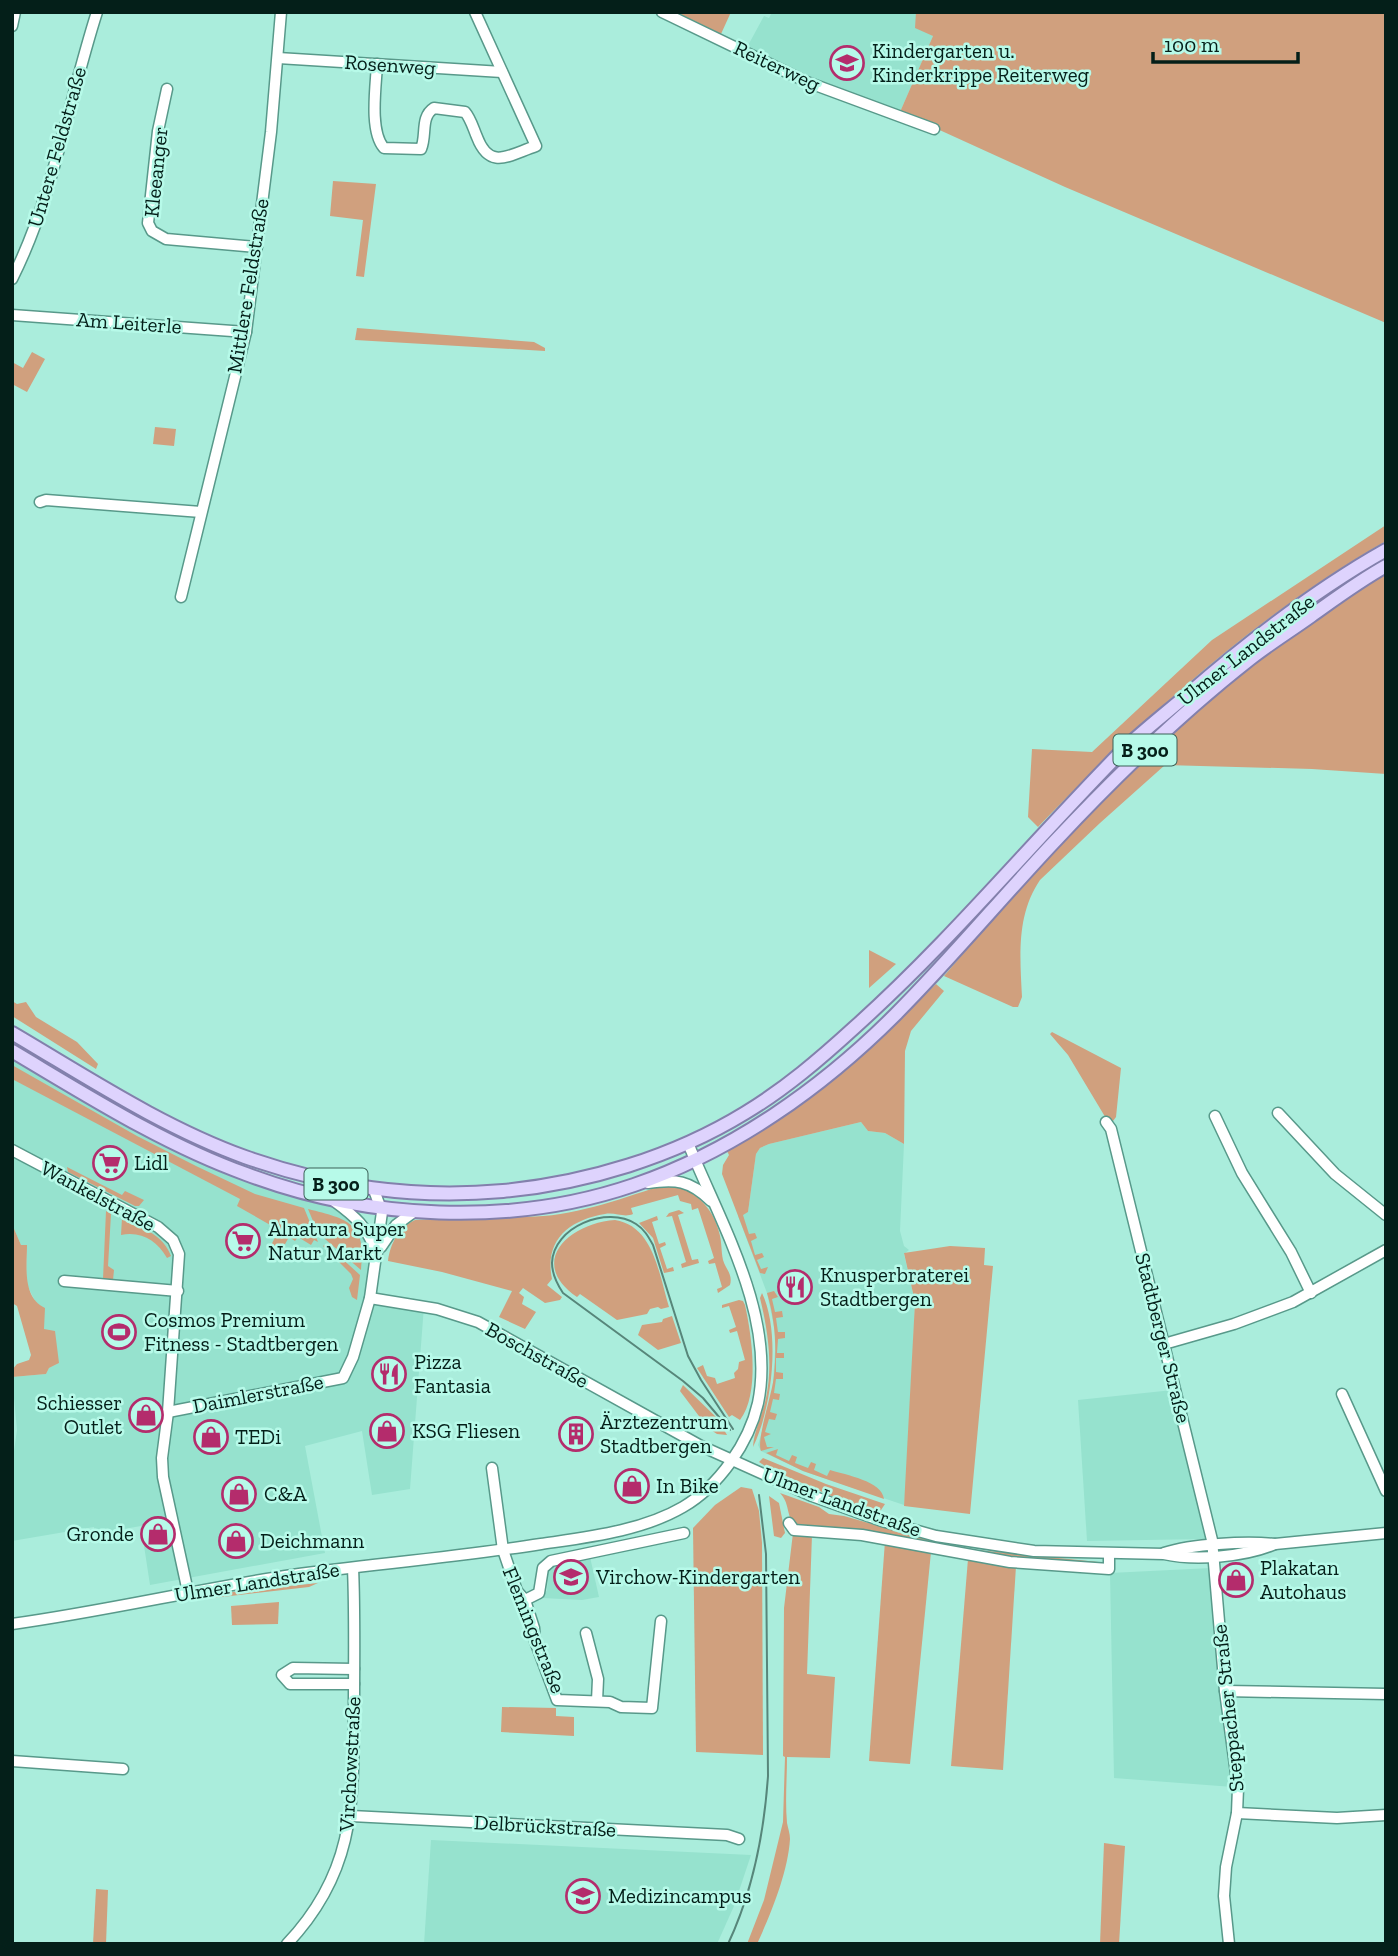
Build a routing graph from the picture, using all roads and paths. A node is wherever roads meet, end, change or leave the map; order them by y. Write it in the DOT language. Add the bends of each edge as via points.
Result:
graph roads {
  1 [pos="15,12"];
  2 [pos="97,12"];
  3 [pos="281,12"];
  4 [pos="475,12"];
  5 [pos="662,12"];
  6 [pos="12,26"];
  7 [pos="278,58"];
  8 [pos="377,64"];
  9 [pos="502,72"];
  10 [pos="167,89"];
  11 [pos="934,129"];
  12 [pos="257,247"];
  13 [pos="12,279"];
  14 [pos="12,315"];
  15 [pos="246,332"];
  16 [pos="40,502"];
  17 [pos="201,512"];
  18 [pos="1386,550"];
  19 [pos="1386,566"];
  20 [pos="181,597"];
  21 [pos="12,1033"];
  22 [pos="12,1052"];
  23 [pos="1278,1112"];
  24 [pos="1214,1116"];
  25 [pos="1106,1122"];
  26 [pos="688,1143"];
  27 [pos="12,1150"];
  28 [pos="695,1160"];
  29 [pos="631,1186"];
  30 [pos="374,1190"];
  31 [pos="330,1199"];
  32 [pos="713,1203"];
  33 [pos="381,1207"];
  34 [pos="415,1211"];
  35 [pos="1386,1215"];
  36 [pos="1386,1250"];
  37 [pos="377,1253"];
  38 [pos="64,1281"];
  39 [pos="178,1291"];
  40 [pos="1311,1293"];
  41 [pos="370,1298"];
  42 [pos="1164,1344"];
  43 [pos="1342,1394"];
  44 [pos="168,1412"];
  45 [pos="732,1460"];
  46 [pos="492,1468"];
  47 [pos="1386,1491"];
  48 [pos="789,1523"];
  49 [pos="684,1533"];
  50 [pos="1386,1533"];
  51 [pos="503,1550"];
  52 [pos="1213,1551"];
  53 [pos="1109,1554"];
  54 [pos="353,1568"];
  55 [pos="188,1591"];
  56 [pos="525,1600"];
  57 [pos="661,1621"];
  58 [pos="12,1624"];
  59 [pos="586,1633"];
  60 [pos="354,1669"];
  61 [pos="354,1684"];
  62 [pos="1226,1691"];
  63 [pos="1386,1694"];
  64 [pos="597,1702"];
  65 [pos="12,1761"];
  66 [pos="123,1769"];
  67 [pos="1237,1813"];
  68 [pos="1386,1815"];
  69 [pos="351,1816"];
  70 [pos="739,1839"];
  71 [pos="287,1944"];
  72 [pos="1229,1944"];
  1 -- 6 [label="street"];
  2 -- 13 [label="street, Untere Feldstraße" via="34,232"];
  3 -- 7 [label="street, Mittlere Feldstraße"];
  4 -- 9 [label="street"];
  5 -- 11 [label="street, Reiterweg" via="807,82"];
  7 -- 8 [label="street, Rosenweg"];
  7 -- 12 [label="street, Mittlere Feldstraße"];
  8 -- 9 [label="street, Rosenweg"];
  8 -- 9 [label="street" via="374,106 384,148 421,149 427,112 435,108 465,112 482,151 501,158 536,146"];
  10 -- 12 [label="street, Kleeanger" via="150,199 152,231 166,239"];
  12 -- 15 [label="street, Mittlere Feldstraße"];
  14 -- 15 [label="street, Am Leiterle"];
  15 -- 17 [label="street, Mittlere Feldstraße"];
  16 -- 17 [label="street"];
  17 -- 20 [label="street, Mittlere Feldstraße"];
  18 -- 26 [label="main road, Ulmer Landstraße / B 300" via="1237,652 1128,746 971,914 820,1060 744,1114"];
  19 -- 28 [label="main road, B 300" via="1250,659 1142,752 838,1069 775,1114"];
  21 -- 30 [label="main road, B 300" via="163,1120 239,1155 298,1175"];
  22 -- 31 [label="main road, B 300" via="197,1153 257,1178"];
  23 -- 35 [label="street" via="1335,1174"];
  24 -- 40 [label="street"];
  25 -- 42 [label="street, Stadtberger Straße" via="1124,1177"];
  26 -- 28 [label="street, Ulmer Landstraße"];
  26 -- 30 [label="main road, B 300" via="585,1177 532,1188 437,1194"];
  27 -- 39 [label="street, Wankelstraße" via="162,1230 179,1254"];
  28 -- 29 [label="main road, B 300"];
  28 -- 32 [label="street, Ulmer Landstraße"];
  29 -- 32 [label="street" via="682,1182"];
  29 -- 34 [label="main road, B 300" via="566,1203"];
  30 -- 33 [label="street, Daimlerstraße"];
  31 -- 33 [label="main road, B 300"];
  31 -- 37 [label="street" via="360,1220"];
  32 -- 45 [label="street, Ulmer Landstraße" via="739,1264 761,1342 758,1404"];
  33 -- 34 [label="main road, B 300"];
  33 -- 37 [label="street, Daimlerstraße"];
  34 -- 37 [label="street, Daimlerstraße" via="396,1226"];
  36 -- 40 [label="street"];
  37 -- 41 [label="street, Daimlerstraße"];
  38 -- 39 [label="street"];
  39 -- 44 [label="street, Wankelstraße"];
  40 -- 42 [label="street" via="1247,1320"];
  41 -- 44 [label="street, Daimlerstraße" via="343,1378"];
  41 -- 45 [label="street, Boschstraße" via="453,1312 478,1322"];
  42 -- 52 [label="street, Stadtberger Straße"];
  43 -- 47 [label="street"];
  44 -- 55 [label="street, Wankelstraße" via="163,1477"];
  45 -- 51 [label="street, Ulmer Landstraße" via="702,1493 663,1516 608,1532"];
  45 -- 53 [label="street, Ulmer Landstraße" via="824,1500 936,1536 1034,1551"];
  46 -- 51 [label="street"];
  48 -- 53 [label="street" via="794,1530 862,1535 1052,1567 1109,1569"];
  49 -- 56 [label="street" via="551,1561 543,1567 539,1593"];
  50 -- 52 [label="street, Ulmer Landstraße" via="1275,1544 1259,1551"];
  51 -- 54 [label="street, Ulmer Landstraße"];
  51 -- 56 [label="street, Flemingstraße" via="517,1591"];
  52 -- 53 [label="street, Ulmer Landstraße" via="1179,1558"];
  52 -- 62 [label="street, Steppacher Straße"];
  54 -- 55 [label="street, Ulmer Landstraße"];
  54 -- 60 [label="street, Virchowstraße"];
  55 -- 58 [label="street, Ulmer Landstraße"];
  56 -- 64 [label="street, Flemingstraße" via="557,1700"];
  57 -- 64 [label="street, Flemingstraße" via="652,1708"];
  59 -- 64 [label="street" via="598,1679"];
  60 -- 61 [label="street, Virchowstraße"];
  60 -- 61 [label="street" via="293,1668 282,1675 290,1684"];
  61 -- 69 [label="street, Virchowstraße"];
  62 -- 63 [label="street"];
  62 -- 67 [label="street, Steppacher Straße"];
  65 -- 66 [label="street"];
  67 -- 68 [label="street"];
  67 -- 72 [label="street, Steppacher Straße" via="1224,1896"];
  69 -- 70 [label="street, Delbrückstraße"];
  69 -- 71 [label="street, Virchowstraße" via="344,1849 325,1896"];
}
